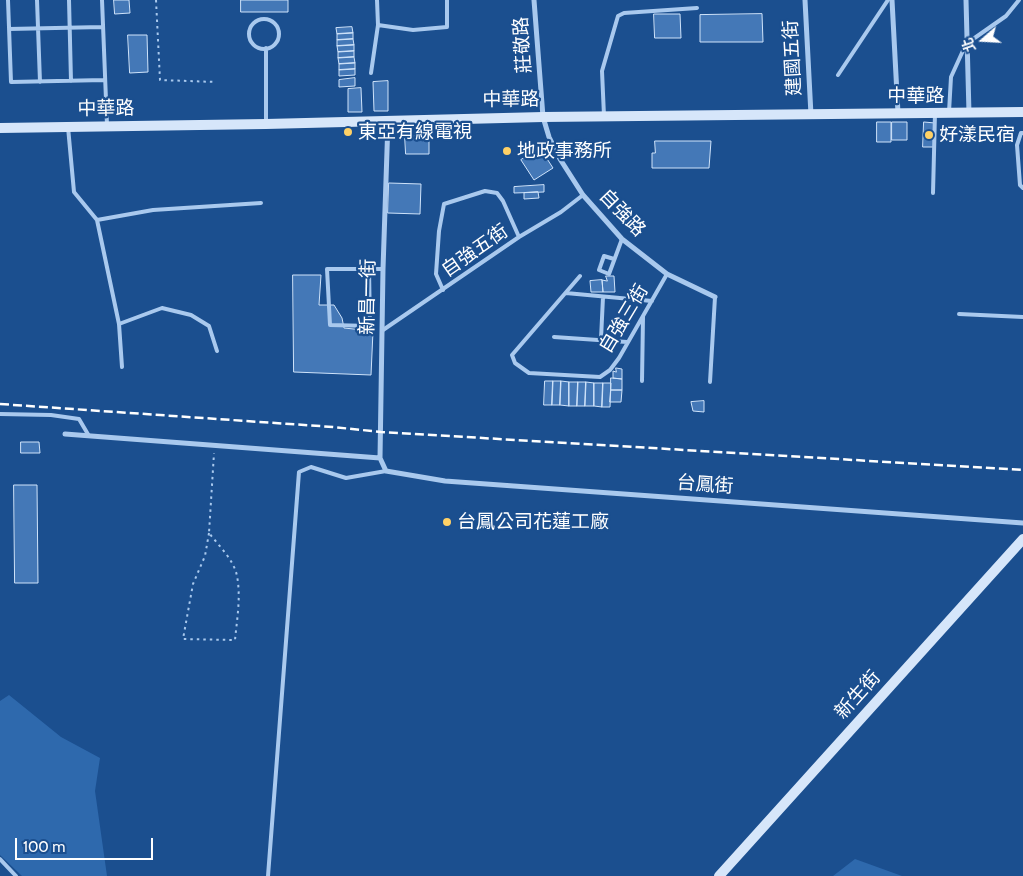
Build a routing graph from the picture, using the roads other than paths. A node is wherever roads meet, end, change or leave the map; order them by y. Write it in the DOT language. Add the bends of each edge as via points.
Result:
graph roads {
  1 [pos="8,0"];
  2 [pos="37,0"];
  3 [pos="69,0"];
  4 [pos="102,0"];
  5 [pos="377,0"];
  6 [pos="448,0"];
  7 [pos="534,0"];
  8 [pos="805,0"];
  9 [pos="888,0"];
  10 [pos="892,0"];
  11 [pos="966,0"];
  12 [pos="1019,0"];
  13 [pos="698,8"];
  14 [pos="378,25"];
  15 [pos="102,27"];
  16 [pos="38,28"];
  17 [pos="70,28"];
  18 [pos="9,29"];
  19 [pos="966,44"];
  20 [pos="266,48"];
  21 [pos="371,73"];
  22 [pos="838,75"];
  23 [pos="104,80"];
  24 [pos="71,81"];
  25 [pos="40,82"];
  26 [pos="1023,112"];
  27 [pos="898,113"];
  28 [pos="934,113"];
  29 [pos="949,113"];
  30 [pos="969,113"];
  31 [pos="811,115"];
  32 [pos="604,117"];
  33 [pos="543,118"];
  34 [pos="388,121"];
  35 [pos="266,124"];
  36 [pos="68,127"];
  37 [pos="107,127"];
  38 [pos="0,128"];
  39 [pos="1023,133"];
  40 [pos="1021,161"];
  41 [pos="1023,188"];
  42 [pos="932,193"];
  43 [pos="583,195"];
  44 [pos="261,203"];
  45 [pos="97,220"];
  46 [pos="519,237"];
  47 [pos="622,239"];
  48 [pos="614,259"];
  49 [pos="369,269"];
  50 [pos="383,269"];
  51 [pos="667,274"];
  52 [pos="580,276"];
  53 [pos="443,290"];
  54 [pos="566,293"];
  55 [pos="603,297"];
  56 [pos="715,297"];
  57 [pos="652,301"];
  58 [pos="959,314"];
  59 [pos="643,315"];
  60 [pos="1023,317"];
  61 [pos="119,324"];
  62 [pos="383,330"];
  63 [pos="554,337"];
  64 [pos="601,339"];
  65 [pos="627,342"];
  66 [pos="217,351"];
  67 [pos="122,367"];
  68 [pos="642,381"];
  69 [pos="710,382"];
  70 [pos="0,414"];
  71 [pos="65,434"];
  72 [pos="89,436"];
  73 [pos="380,458"];
  74 [pos="386,471"];
  75 [pos="1023,523"];
  76 [pos="1023,539"];
  77 [pos="0,859"];
  78 [pos="16,876"];
  79 [pos="268,876"];
  80 [pos="719,876"];
  1 -- 18 [label="lane"];
  2 -- 16 [label="lane"];
  3 -- 17 [label="lane"];
  4 -- 15 [label="lane"];
  5 -- 14 [label="lane"];
  6 -- 14 [label="lane" via="447,27 413,30"];
  7 -- 33 [label="street, 莊敬路"];
  8 -- 31 [label="street, 建國五街"];
  9 -- 22 [label="lane"];
  10 -- 27 [label="street"];
  11 -- 19 [label="street"];
  12 -- 19 [label="lane" via="1006,16"];
  13 -- 32 [label="lane" via="618,16 602,71"];
  14 -- 21 [label="lane"];
  15 -- 17 [label="lane"];
  15 -- 23 [label="lane"];
  16 -- 17 [label="lane"];
  16 -- 18 [label="lane"];
  16 -- 25 [label="lane"];
  17 -- 24 [label="lane"];
  18 -- 25 [label="lane" via="11,82"];
  19 -- 29 [label="lane" via="951,77"];
  19 -- 30 [label="street"];
  20 -- 20 [label="lane" via="277,42 278,30 270,20 260,20 252,26 250,36 253,43"];
  20 -- 35 [label="lane"];
  23 -- 24 [label="lane"];
  23 -- 37 [label="lane"];
  24 -- 25 [label="lane"];
  26 -- 30 [label="street, 中華路"];
  27 -- 28 [label="street, 中華路"];
  27 -- 31 [label="street, 中華路"];
  28 -- 29 [label="street, 中華路"];
  28 -- 42 [label="lane"];
  29 -- 30 [label="street, 中華路"];
  31 -- 32 [label="street, 中華路"];
  32 -- 33 [label="street, 中華路"];
  33 -- 34 [label="street, 中華路"];
  33 -- 43 [label="street, 自強路" via="549,137"];
  34 -- 35 [label="street, 中華路"];
  34 -- 50 [label="street, 新昌一街"];
  35 -- 37 [label="street, 中華路"];
  36 -- 37 [label="street, 中華路"];
  36 -- 38 [label="street, 中華路"];
  36 -- 45 [label="lane" via="74,192"];
  39 -- 40 [label="lane" via="1017,145"];
  40 -- 41 [label="lane" via="1020,185"];
  43 -- 46 [label="lane, 自強五街"];
  43 -- 47 [label="street, 自強路"];
  44 -- 45 [label="lane" via="154,210"];
  45 -- 61 [label="lane"];
  46 -- 53 [label="lane, 自強五街"];
  46 -- 53 [label="lane" via="496,192 485,191 444,204 436,274"];
  47 -- 48 [label="lane"];
  47 -- 51 [label="street, 自強路"];
  48 -- 48 [label="lane" via="609,274 599,270 604,256"];
  49 -- 49 [label="lane" via="327,268 330,325 370,326"];
  49 -- 50 [label="lane"];
  50 -- 62 [label="street, 新昌一街"];
  51 -- 56 [label="street, 自強路"];
  51 -- 57 [label="lane, 自強三街"];
  52 -- 54 [label="lane"];
  53 -- 62 [label="lane, 自強五街"];
  54 -- 55 [label="lane"];
  54 -- 65 [label="lane, 自強三街" via="512,355 515,363 529,373 600,377 610,370"];
  55 -- 57 [label="lane"];
  55 -- 64 [label="lane"];
  56 -- 69 [label="lane"];
  57 -- 59 [label="lane, 自強三街"];
  58 -- 60 [label="lane"];
  59 -- 65 [label="lane, 自強三街"];
  59 -- 68 [label="lane"];
  61 -- 66 [label="lane" via="162,308 191,315 209,326"];
  61 -- 67 [label="lane"];
  62 -- 73 [label="street, 新昌一街"];
  63 -- 64 [label="lane"];
  64 -- 65 [label="lane"];
  70 -- 72 [label="lane" via="79,419"];
  71 -- 72 [label="street"];
  72 -- 73 [label="street"];
  73 -- 74 [label="street, 新昌一街"];
  74 -- 75 [label="street, 台鳳街" via="445,481"];
  74 -- 79 [label="lane" via="346,478 312,467 299,472"];
  76 -- 80 [label="street, 新生街"];
  77 -- 78 [label="lane"];
}
